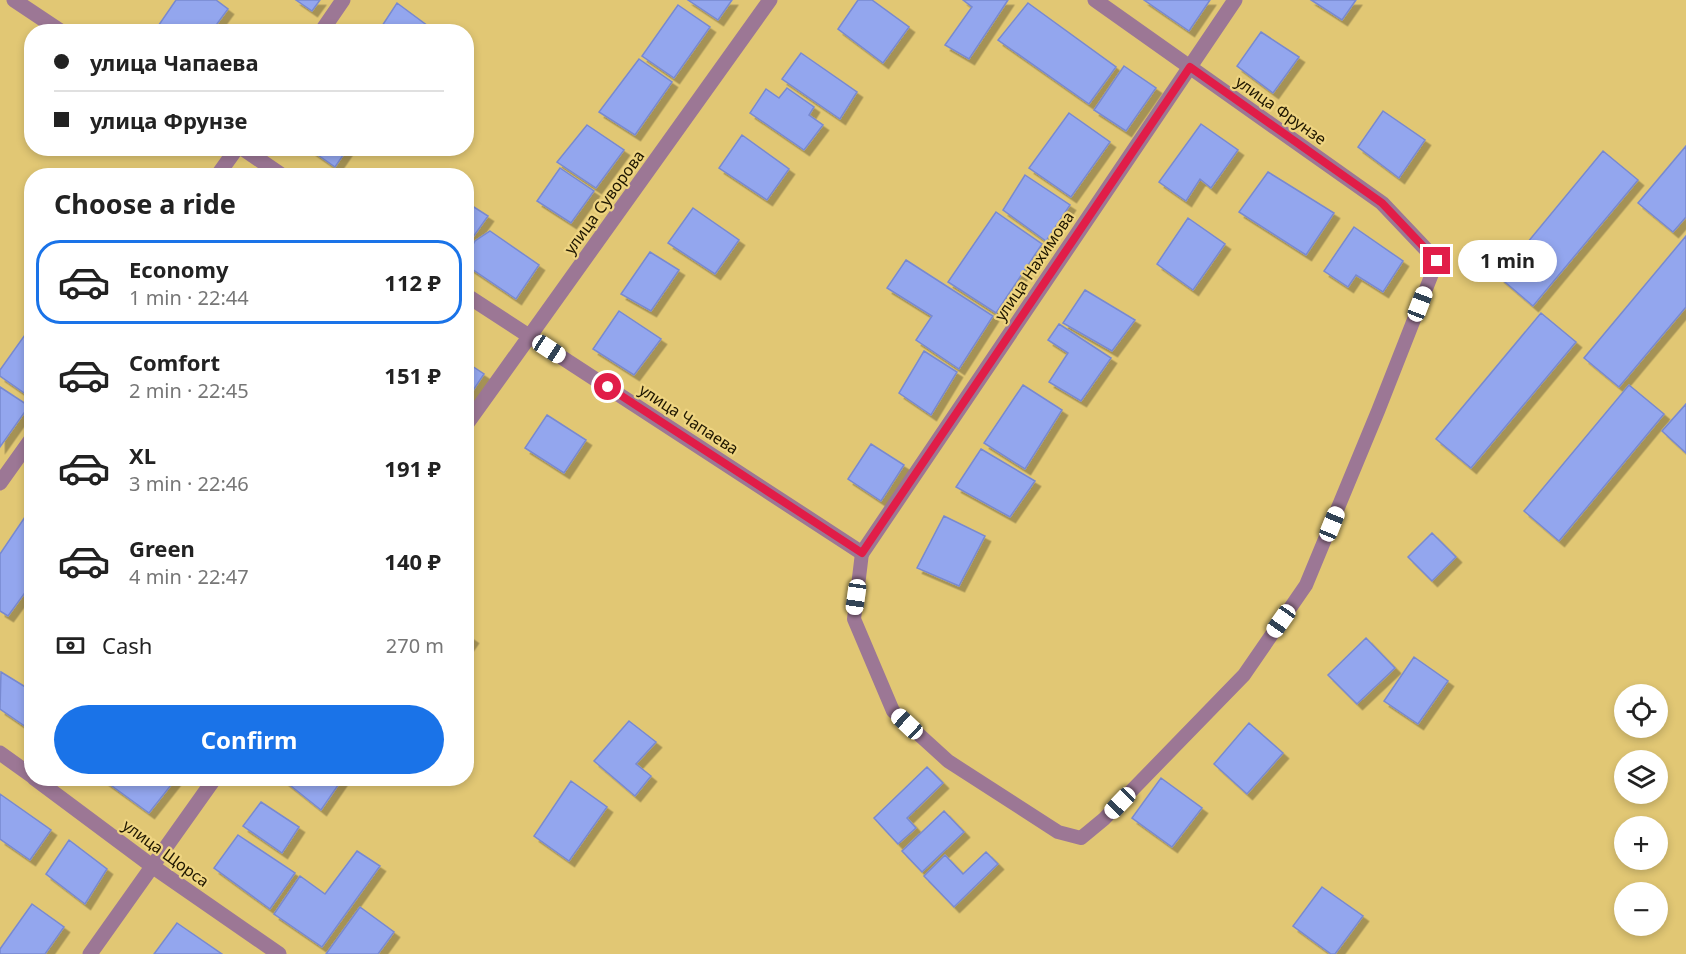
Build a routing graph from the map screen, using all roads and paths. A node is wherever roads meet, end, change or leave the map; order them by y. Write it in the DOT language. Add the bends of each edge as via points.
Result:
graph roads {
  1 [pos="14,0"];
  2 [pos="343,0"];
  3 [pos="770,0"];
  4 [pos="1095,0"];
  5 [pos="1235,0"];
  6 [pos="50,24"];
  7 [pos="326,24"];
  8 [pos="1190,67"];
  9 [pos="254,156"];
  10 [pos="271,168"];
  11 [pos="1437,261"];
  12 [pos="474,300"];
  13 [pos="530,336"];
  14 [pos="474,414"];
  15 [pos="24,449"];
  16 [pos="0,483"];
  17 [pos="862,553"];
  18 [pos="0,753"];
  19 [pos="24,770"];
  20 [pos="45,786"];
  21 [pos="209,786"];
  22 [pos="152,866"];
  23 [pos="90,954"];
  24 [pos="279,954"];
  1 -- 6 [label="street"];
  2 -- 7 [label="street"];
  3 -- 13 [label="street, улица Суворова"];
  4 -- 8 [label="street, улица Фрунзе"];
  5 -- 8 [label="street, улица Нахимова"];
  8 -- 11 [label="street, улица Фрунзе" via="1382,203"];
  8 -- 17 [label="street, улица Нахимова"];
  9 -- 10 [label="street"];
  11 -- 17 [label="lane" via="1306,585 1244,675 1081,838 1058,832 948,761 893,711 854,619"];
  12 -- 13 [label="street, улица Чапаева"];
  13 -- 14 [label="street, улица Суворова"];
  13 -- 17 [label="street, улица Чапаева"];
  15 -- 16 [label="street"];
  18 -- 19 [label="street, улица Щорса"];
  20 -- 22 [label="street, улица Щорса"];
  21 -- 22 [label="street"];
  22 -- 23 [label="street"];
  22 -- 24 [label="street, улица Щорса"];
}
